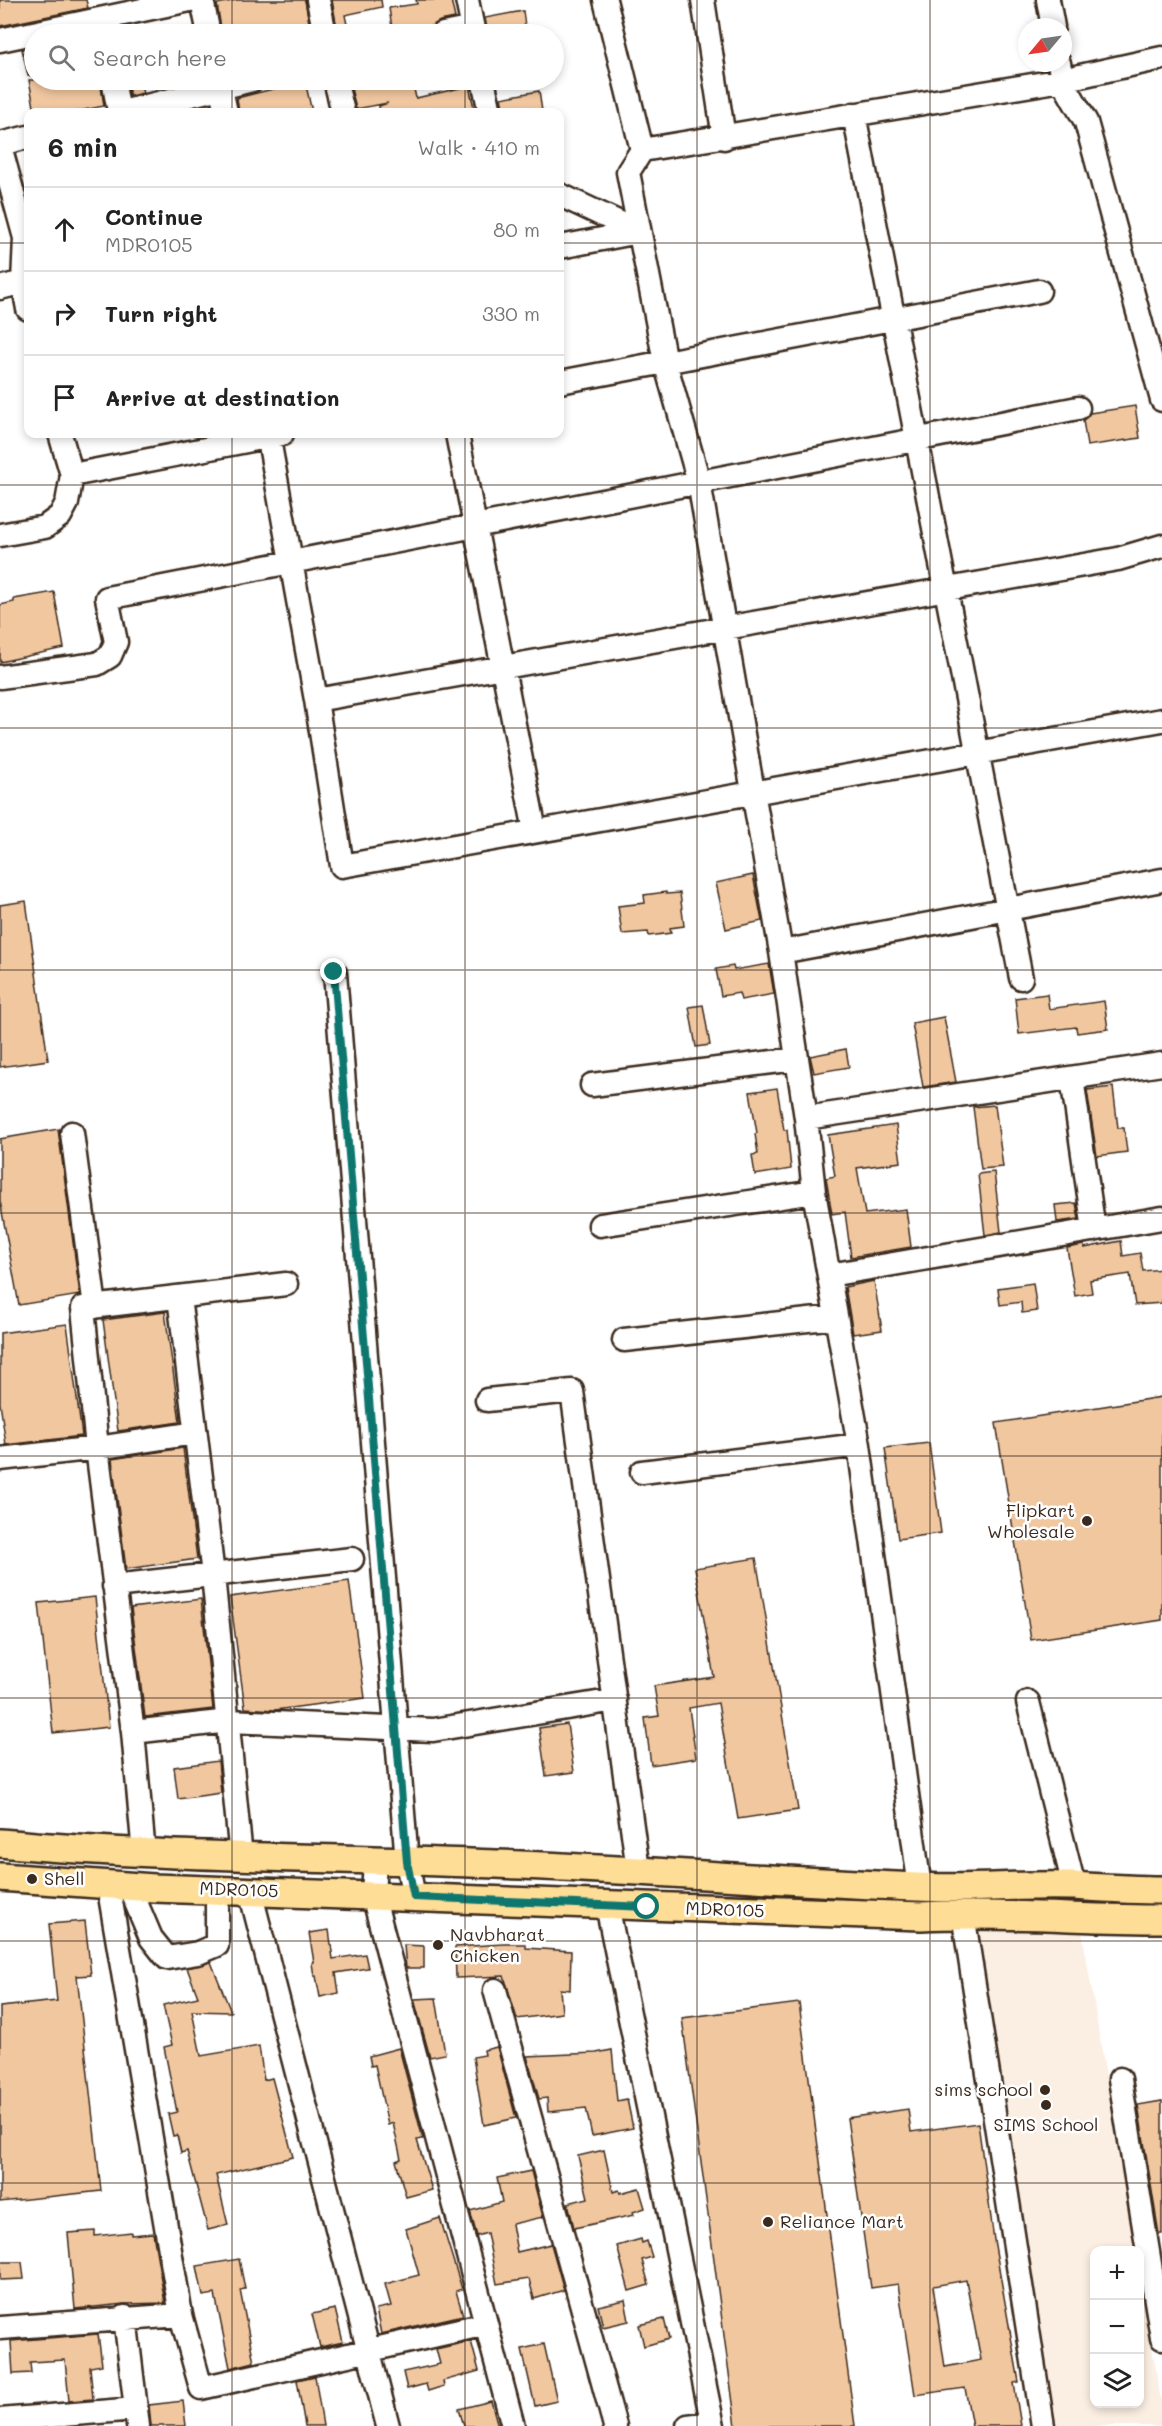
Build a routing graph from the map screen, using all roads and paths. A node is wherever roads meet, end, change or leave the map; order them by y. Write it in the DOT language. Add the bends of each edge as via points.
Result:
graph roads {
  1 [pos="190,0"];
  2 [pos="202,0"];
  3 [pos="318,0"];
  4 [pos="467,0"];
  5 [pos="605,0"];
  6 [pos="702,0"];
  7 [pos="1048,0"];
  8 [pos="100,18"];
  9 [pos="1051,18"];
  10 [pos="73,24"];
  11 [pos="207,24"];
  12 [pos="323,24"];
  13 [pos="472,24"];
  14 [pos="24,35"];
  15 [pos="0,40"];
  16 [pos="1162,58"];
  17 [pos="1072,70"];
  18 [pos="1056,72"];
  19 [pos="1061,72"];
  20 [pos="115,90"];
  21 [pos="196,90"];
  22 [pos="221,90"];
  23 [pos="338,90"];
  24 [pos="485,90"];
  25 [pos="120,108"];
  26 [pos="135,108"];
  27 [pos="225,108"];
  28 [pos="342,108"];
  29 [pos="489,108"];
  30 [pos="854,114"];
  31 [pos="24,138"];
  32 [pos="723,138"];
  33 [pos="0,145"];
  34 [pos="642,150"];
  35 [pos="564,197"];
  36 [pos="24,228"];
  37 [pos="639,232"];
  38 [pos="564,247"];
  39 [pos="24,271"];
  40 [pos="23,282"];
  41 [pos="24,287"];
  42 [pos="0,288"];
  43 [pos="1039,291"];
  44 [pos="894,319"];
  45 [pos="665,362"];
  46 [pos="564,381"];
  47 [pos="1162,400"];
  48 [pos="1078,408"];
  49 [pos="61,438"];
  50 [pos="258,438"];
  51 [pos="273,438"];
  52 [pos="458,438"];
  53 [pos="917,440"];
  54 [pos="72,475"];
  55 [pos="699,482"];
  56 [pos="475,526"];
  57 [pos="0,535"];
  58 [pos="1162,546"];
  59 [pos="292,561"];
  60 [pos="946,589"];
  61 [pos="724,627"];
  62 [pos="503,667"];
  63 [pos="0,677"];
  64 [pos="316,700"];
  65 [pos="1162,720"];
  66 [pos="977,753"];
  67 [pos="753,792"];
  68 [pos="535,831"];
  69 [pos="1162,880"];
  70 [pos="1008,910"];
  71 [pos="781,952"];
  72 [pos="334,972"];
  73 [pos="1021,978"];
  74 [pos="796,1059"];
  75 [pos="1162,1064"];
  76 [pos="1072,1078"];
  77 [pos="592,1086"];
  78 [pos="806,1119"];
  79 [pos="72,1133"];
  80 [pos="814,1192"];
  81 [pos="1162,1218"];
  82 [pos="600,1225"];
  83 [pos="1094,1230"];
  84 [pos="829,1275"];
  85 [pos="286,1284"];
  86 [pos="179,1297"];
  87 [pos="95,1307"];
  88 [pos="836,1317"];
  89 [pos="624,1340"];
  90 [pos="487,1400"];
  91 [pos="195,1433"];
  92 [pos="859,1445"];
  93 [pos="97,1448"];
  94 [pos="0,1459"];
  95 [pos="642,1472"];
  96 [pos="352,1559"];
  97 [pos="213,1575"];
  98 [pos="114,1586"];
  99 [pos="615,1700"];
  100 [pos="1028,1702"];
  101 [pos="229,1721"];
  102 [pos="397,1728"];
  103 [pos="133,1732"];
  104 [pos="0,1843"];
  105 [pos="144,1854"];
  106 [pos="241,1857"];
  107 [pos="375,1861"];
  108 [pos="407,1862"];
  109 [pos="638,1870"];
  110 [pos="0,1877"];
  111 [pos="118,1885"];
  112 [pos="1074,1886"];
  113 [pos="920,1887"];
  114 [pos="217,1890"];
  115 [pos="1162,1890"];
  116 [pos="250,1891"];
  117 [pos="373,1895"];
  118 [pos="414,1897"];
  119 [pos="607,1905"];
  120 [pos="963,1914"];
  121 [pos="1162,1919"];
  122 [pos="495,1990"];
  123 [pos="1120,2079"];
  124 [pos="181,2315"];
  125 [pos="125,2318"];
  126 [pos="486,2324"];
  127 [pos="0,2328"];
  128 [pos="1162,2338"];
  129 [pos="369,2351"];
  130 [pos="137,2417"];
  131 [pos="0,2420"];
  132 [pos="26,2422"];
  133 [pos="712,2424"];
  134 [pos="388,2426"];
  135 [pos="513,2426"];
  136 [pos="615,2426"];
  137 [pos="688,2426"];
  138 [pos="1043,2426"];
  1 -- 8 [label="street"];
  2 -- 11 [label="street"];
  3 -- 12 [label="street"];
  4 -- 13 [label="street"];
  5 -- 34 [label="street"];
  6 -- 32 [label="street"];
  7 -- 9 [label="street"];
  8 -- 10 [label="street"];
  14 -- 15 [label="street"];
  16 -- 17 [label="street"];
  18 -- 30 [label="street"];
  19 -- 47 [label="street" via="1086,122"];
  20 -- 25 [label="street"];
  21 -- 26 [label="street"];
  22 -- 27 [label="street"];
  23 -- 28 [label="street"];
  24 -- 29 [label="street"];
  30 -- 32 [label="street"];
  30 -- 44 [label="street"];
  31 -- 33 [label="street"];
  32 -- 34 [label="street"];
  33 -- 36 [label="street"];
  34 -- 37 [label="street" via="628,172"];
  35 -- 37 [label="street"];
  37 -- 38 [label="street"];
  37 -- 45 [label="street"];
  39 -- 40 [label="street"];
  40 -- 41 [label="street"];
  40 -- 42 [label="street"];
  43 -- 44 [label="street"];
  44 -- 45 [label="street"];
  44 -- 53 [label="street"];
  45 -- 46 [label="street"];
  45 -- 55 [label="street"];
  48 -- 53 [label="street"];
  49 -- 54 [label="street"];
  50 -- 54 [label="street"];
  51 -- 59 [label="street"];
  52 -- 56 [label="street"];
  53 -- 55 [label="street"];
  53 -- 60 [label="street"];
  54 -- 57 [label="street" via="67,503 60,516 45,526"];
  55 -- 56 [label="street"];
  55 -- 61 [label="street"];
  56 -- 59 [label="street"];
  56 -- 62 [label="street"];
  58 -- 60 [label="street" via="1118,559"];
  59 -- 63 [label="street" via="107,598 116,642 110,656 96,663"];
  59 -- 64 [label="street"];
  60 -- 61 [label="street"];
  60 -- 66 [label="street"];
  61 -- 62 [label="street"];
  61 -- 67 [label="street"];
  62 -- 64 [label="street"];
  62 -- 68 [label="street"];
  64 -- 68 [label="street" via="342,866"];
  65 -- 66 [label="street"];
  66 -- 67 [label="street"];
  66 -- 70 [label="street"];
  67 -- 68 [label="street"];
  67 -- 71 [label="street"];
  69 -- 70 [label="street"];
  70 -- 71 [label="street"];
  70 -- 73 [label="street"];
  71 -- 74 [label="street"];
  72 -- 102 [label="street"];
  74 -- 77 [label="street"];
  74 -- 78 [label="street"];
  75 -- 76 [label="street"];
  76 -- 78 [label="street"];
  76 -- 83 [label="street"];
  78 -- 80 [label="street"];
  79 -- 87 [label="street"];
  80 -- 82 [label="street"];
  80 -- 84 [label="street"];
  81 -- 83 [label="street"];
  83 -- 84 [label="street"];
  84 -- 88 [label="street"];
  85 -- 86 [label="street"];
  86 -- 87 [label="street"];
  86 -- 91 [label="street"];
  87 -- 93 [label="street" via="83,1308"];
  88 -- 89 [label="street"];
  88 -- 92 [label="street"];
  90 -- 99 [label="street" via="572,1391"];
  91 -- 93 [label="street"];
  91 -- 97 [label="street"];
  92 -- 95 [label="street"];
  92 -- 113 [label="street"];
  93 -- 94 [label="street"];
  93 -- 98 [label="street"];
  96 -- 97 [label="street"];
  97 -- 98 [label="street"];
  97 -- 101 [label="street"];
  98 -- 103 [label="street"];
  99 -- 102 [label="street" via="433,1730"];
  99 -- 109 [label="street"];
  100 -- 112 [label="street"];
  101 -- 102 [label="street"];
  101 -- 103 [label="street"];
  101 -- 106 [label="street"];
  102 -- 108 [label="street"];
  103 -- 105 [label="street"];
  104 -- 105 [label="main road, MDR0105"];
  105 -- 106 [label="main road, MDR0105"];
  106 -- 107 [label="main road, MDR0105"];
  107 -- 108 [label="main road, MDR0105"];
  107 -- 117 [label="street"];
  108 -- 109 [label="main road, MDR0105"];
  108 -- 118 [label="street"];
  109 -- 113 [label="main road, MDR0105"];
  110 -- 111 [label="main road, MDR0105"];
  111 -- 114 [label="main road, MDR0105"];
  111 -- 114 [label="street" via="167,1958 217,1945"];
  111 -- 124 [label="street"];
  112 -- 113 [label="main road, MDR0105"];
  112 -- 115 [label="main road, MDR0105"];
  114 -- 116 [label="main road, MDR0105"];
  116 -- 117 [label="main road, MDR0105"];
  116 -- 129 [label="street"];
  117 -- 118 [label="main road, MDR0105"];
  117 -- 126 [label="street"];
  118 -- 119 [label="main road, MDR0105"];
  119 -- 120 [label="main road, MDR0105" via="921,1916"];
  119 -- 133 [label="street"];
  120 -- 121 [label="main road, MDR0105"];
  120 -- 138 [label="street"];
  122 -- 136 [label="street"];
  123 -- 128 [label="street"];
  124 -- 125 [label="street"];
  124 -- 129 [label="street" via="201,2388"];
  125 -- 127 [label="street"];
  125 -- 130 [label="street"];
  126 -- 129 [label="street"];
  126 -- 135 [label="street"];
  129 -- 134 [label="street"];
  130 -- 132 [label="street"];
  131 -- 132 [label="street"];
  133 -- 137 [label="street"];
}
